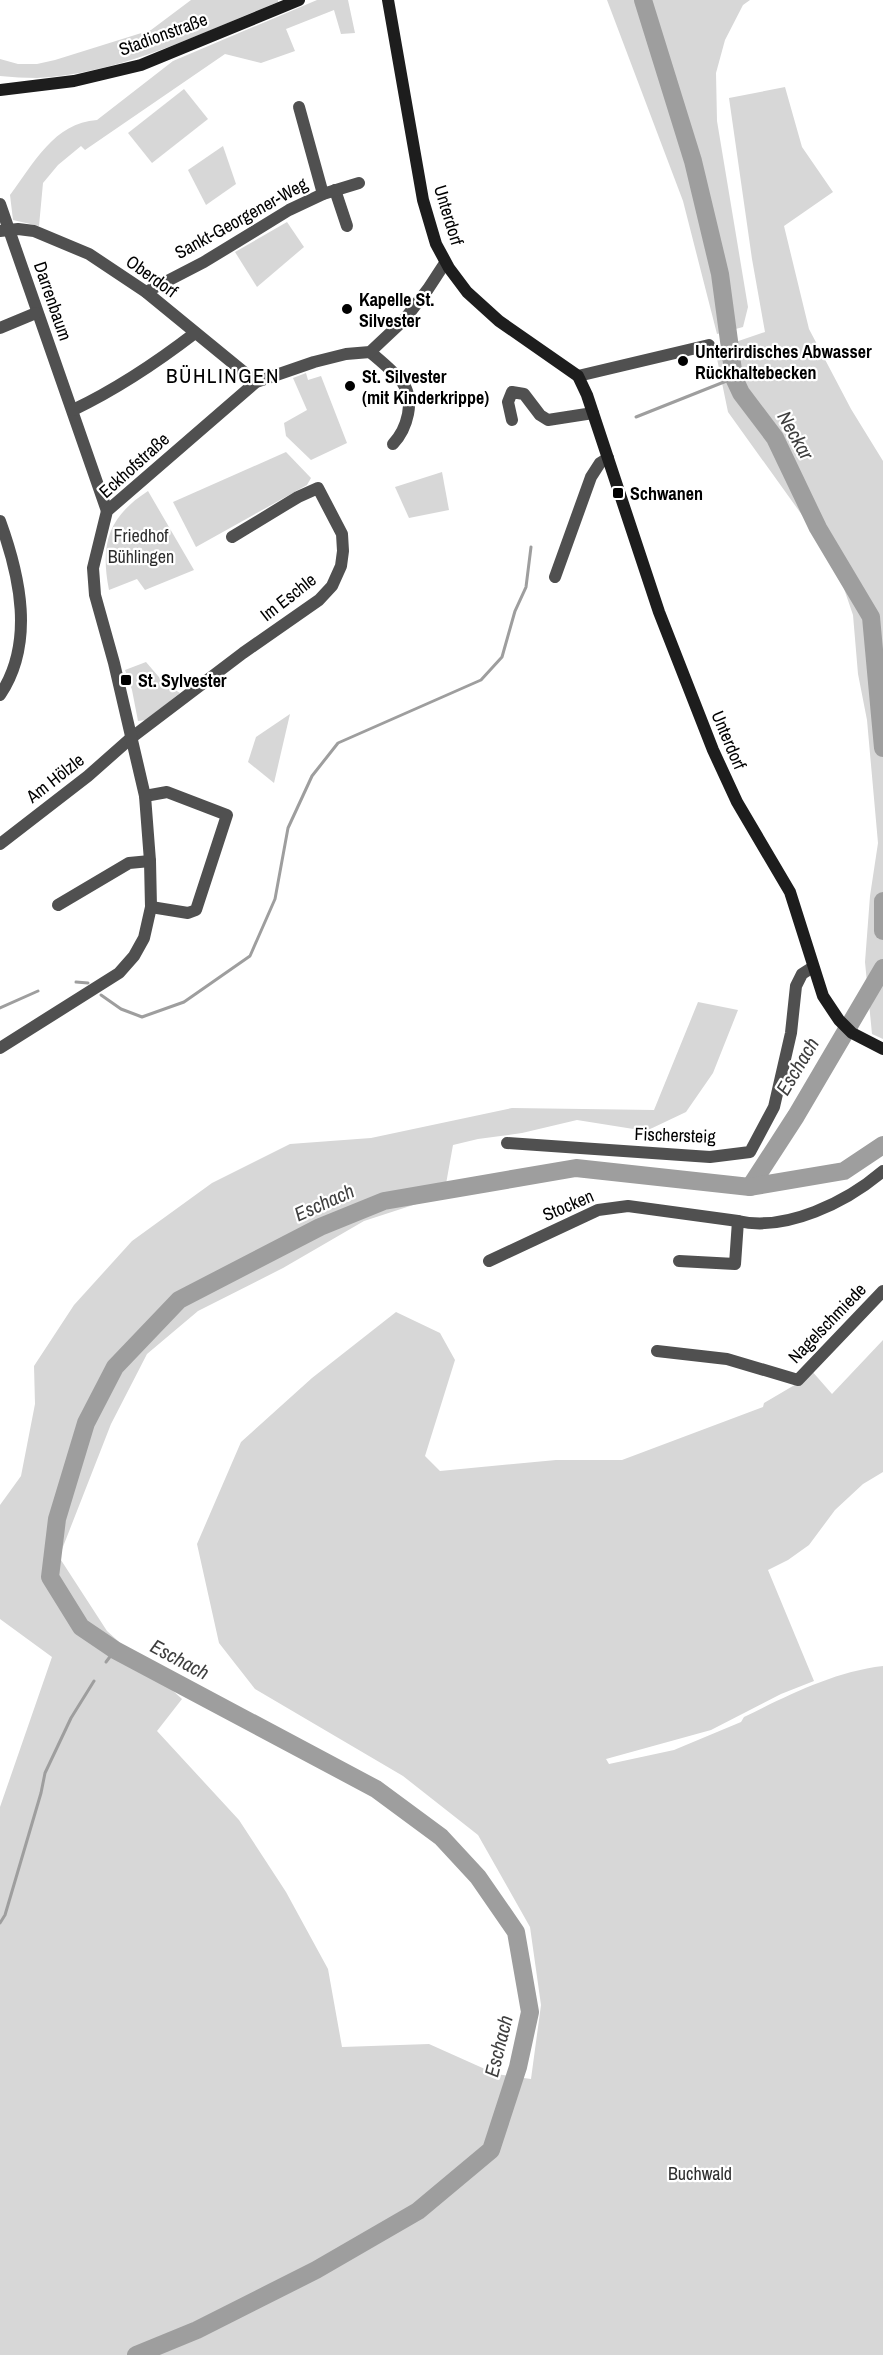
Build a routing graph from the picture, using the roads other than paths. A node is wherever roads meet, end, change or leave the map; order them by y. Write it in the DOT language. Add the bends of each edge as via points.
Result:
graph roads {
  1 [pos="299,0"];
  2 [pos="388,0"];
  3 [pos="0,90"];
  4 [pos="299,106"];
  5 [pos="359,183"];
  6 [pos="329,192"];
  7 [pos="0,204"];
  8 [pos="347,226"];
  9 [pos="5,231"];
  10 [pos="445,262"];
  11 [pos="146,292"];
  12 [pos="36,313"];
  13 [pos="0,328"];
  14 [pos="195,333"];
  15 [pos="709,345"];
  16 [pos="370,352"];
  17 [pos="578,375"];
  18 [pos="256,382"];
  19 [pos="73,410"];
  20 [pos="593,412"];
  21 [pos="512,420"];
  22 [pos="393,444"];
  23 [pos="608,458"];
  24 [pos="107,511"];
  25 [pos="0,521"];
  26 [pos="232,537"];
  27 [pos="555,577"];
  28 [pos="0,695"];
  29 [pos="131,738"];
  30 [pos="145,796"];
  31 [pos="0,844"];
  32 [pos="150,861"];
  33 [pos="58,905"];
  34 [pos="151,907"];
  35 [pos="813,967"];
  36 [pos="0,1048"];
  37 [pos="883,1049"];
  38 [pos="507,1143"];
  39 [pos="883,1171"];
  40 [pos="738,1221"];
  41 [pos="489,1261"];
  42 [pos="679,1261"];
  43 [pos="883,1291"];
  44 [pos="657,1351"];
  1 -- 3 [label="street, Stadionstraße" via="141,65 74,81"];
  2 -- 10 [label="street, Unterdorf" via="423,200"];
  4 -- 6 [label="street, Sankt-Georgener-Weg"];
  5 -- 6 [label="street, Sankt-Georgener-Weg"];
  6 -- 8 [label="street, Sankt-Georgener-Weg"];
  6 -- 11 [label="street, Sankt-Georgener-Weg" via="289,210"];
  7 -- 9 [label="street, Darrenbaum"];
  9 -- 11 [label="street, Oberdorf" via="34,231 89,254"];
  9 -- 12 [label="street, Darrenbaum"];
  10 -- 16 [label="street" via="404,320"];
  10 -- 17 [label="street, Unterdorf" via="467,292 499,321"];
  11 -- 14 [label="street, Oberdorf"];
  12 -- 13 [label="street"];
  12 -- 19 [label="street, Darrenbaum"];
  14 -- 18 [label="street, Oberdorf"];
  14 -- 19 [label="street" via="153,365"];
  15 -- 17 [label="street"];
  16 -- 18 [label="street, Eckhofstraße" via="314,362"];
  16 -- 22 [label="street" via="404,383 409,404 404,431"];
  17 -- 20 [label="street, Unterdorf"];
  18 -- 24 [label="street, Eckhofstraße"];
  19 -- 24 [label="street, Darrenbaum"];
  20 -- 21 [label="street" via="548,420 524,394 512,392 508,402"];
  20 -- 23 [label="street, Unterdorf"];
  23 -- 27 [label="street" via="591,477"];
  23 -- 35 [label="street, Unterdorf" via="659,612 712,750 737,802 790,892"];
  24 -- 29 [label="street, Eckhofstraße" via="93,567 94,595"];
  25 -- 28 [label="street" via="20,590 21,628 10,680"];
  26 -- 29 [label="street, Im Eschle" via="318,488 342,534 341,566 332,586 319,600"];
  29 -- 30 [label="street, Eckhofstraße"];
  29 -- 31 [label="street, Am Hölzle"];
  30 -- 32 [label="street, Eckhofstraße"];
  30 -- 34 [label="street" via="167,792 227,815 196,910 188,913"];
  32 -- 33 [label="street" via="129,863"];
  32 -- 34 [label="street, Eckhofstraße"];
  34 -- 36 [label="street, Eckhofstraße" via="144,938 119,973"];
  35 -- 37 [label="street, Unterdorf" via="823,996 839,1020"];
  35 -- 38 [label="street, Fischersteig" via="802,974 796,986 791,1033 774,1107 750,1152 710,1157"];
  39 -- 40 [label="street, Stocken" via="866,1186 831,1205 786,1221"];
  40 -- 41 [label="street, Stocken" via="628,1206 598,1210"];
  40 -- 42 [label="street" via="735,1264"];
  43 -- 44 [label="street, Nagelschmiede" via="798,1380 727,1359"];
}
